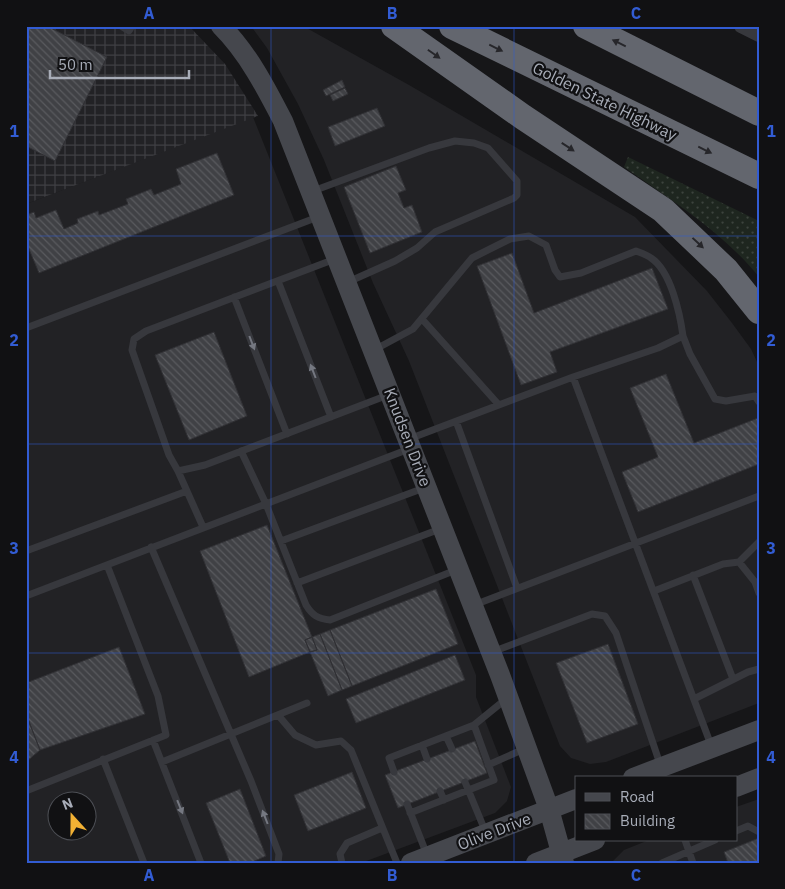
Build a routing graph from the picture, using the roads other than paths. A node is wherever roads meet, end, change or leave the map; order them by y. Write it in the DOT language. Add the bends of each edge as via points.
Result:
graph roads {
  1 [pos="121,26"];
  2 [pos="132,26"];
  3 [pos="222,26"];
  4 [pos="394,26"];
  5 [pos="452,26"];
  6 [pos="586,26"];
  7 [pos="741,26"];
  8 [pos="759,35"];
  9 [pos="652,59"];
  10 [pos="759,107"];
  11 [pos="759,113"];
  12 [pos="759,176"];
  13 [pos="311,192"];
  14 [pos="321,216"];
  15 [pos="338,258"];
  16 [pos="278,281"];
  17 [pos="347,282"];
  18 [pos="234,298"];
  19 [pos="759,311"];
  20 [pos="422,318"];
  21 [pos="27,326"];
  22 [pos="683,336"];
  23 [pos="374,350"];
  24 [pos="573,377"];
  25 [pos="391,394"];
  26 [pos="759,402"];
  27 [pos="499,405"];
  28 [pos="331,417"];
  29 [pos="456,421"];
  30 [pos="287,434"];
  31 [pos="410,443"];
  32 [pos="241,451"];
  33 [pos="178,471"];
  34 [pos="427,487"];
  35 [pos="187,491"];
  36 [pos="759,496"];
  37 [pos="266,504"];
  38 [pos="203,528"];
  39 [pos="443,528"];
  40 [pos="281,541"];
  41 [pos="635,542"];
  42 [pos="759,542"];
  43 [pos="151,547"];
  44 [pos="26,551"];
  45 [pos="739,562"];
  46 [pos="106,565"];
  47 [pos="459,569"];
  48 [pos="693,576"];
  49 [pos="297,583"];
  50 [pos="517,588"];
  51 [pos="654,591"];
  52 [pos="759,592"];
  53 [pos="26,596"];
  54 [pos="473,606"];
  55 [pos="491,652"];
  56 [pos="759,669"];
  57 [pos="733,679"];
  58 [pos="508,697"];
  59 [pos="694,699"];
  60 [pos="307,703"];
  61 [pos="278,715"];
  62 [pos="474,725"];
  63 [pos="759,730"];
  64 [pos="230,734"];
  65 [pos="446,736"];
  66 [pos="153,740"];
  67 [pos="422,745"];
  68 [pos="527,748"];
  69 [pos="712,748"];
  70 [pos="452,749"];
  71 [pos="103,759"];
  72 [pos="427,759"];
  73 [pos="162,762"];
  74 [pos="488,765"];
  75 [pos="661,767"];
  76 [pos="394,772"];
  77 [pos="638,776"];
  78 [pos="759,778"];
  79 [pos="465,782"];
  80 [pos="738,786"];
  81 [pos="468,790"];
  82 [pos="26,791"];
  83 [pos="440,791"];
  84 [pos="575,799"];
  85 [pos="444,800"];
  86 [pos="407,804"];
  87 [pos="549,809"];
  88 [pos="410,813"];
  89 [pos="382,828"];
  90 [pos="738,830"];
  91 [pos="759,832"];
  92 [pos="486,834"];
  93 [pos="591,842"];
  94 [pos="685,842"];
  95 [pos="711,842"];
  96 [pos="689,852"];
  97 [pos="563,858"];
  98 [pos="419,860"];
  99 [pos="144,863"];
  100 [pos="201,863"];
  101 [pos="278,863"];
  102 [pos="342,863"];
  103 [pos="397,863"];
  104 [pos="536,863"];
  105 [pos="662,863"];
  106 [pos="694,863"];
  1 -- 2 [label="lane" via="129,31"];
  3 -- 13 [label="street, Knudsen Drive" via="268,91"];
  4 -- 19 [label="highway, one-way" via="663,210 726,270"];
  5 -- 12 [label="highway, Golden State Highway, one-way"];
  9 -- 6 [label="highway, one-way"];
  7 -- 8 [label="street"];
  9 -- 10 [label="highway"];
  9 -- 11 [label="highway"];
  13 -- 14 [label="street, Knudsen Drive"];
  13 -- 17 [label="lane" via="455,141 488,148 517,182 514,198 435,232 395,261"];
  14 -- 15 [label="street, Knudsen Drive"];
  14 -- 21 [label="lane"];
  15 -- 16 [label="lane"];
  15 -- 17 [label="street, Knudsen Drive"];
  16 -- 18 [label="lane"];
  28 -- 16 [label="lane, one-way"];
  17 -- 23 [label="street, Knudsen Drive"];
  18 -- 30 [label="lane, one-way"];
  18 -- 33 [label="lane" via="134,339 132,350 169,455"];
  20 -- 22 [label="lane" via="472,258 510,239 530,236 546,245 560,277 581,273 636,251 652,258 664,274 680,311"];
  20 -- 23 [label="lane" via="414,329"];
  20 -- 27 [label="lane"];
  22 -- 24 [label="lane" via="658,348"];
  22 -- 26 [label="lane" via="715,399 726,401 755,396"];
  23 -- 25 [label="street, Knudsen Drive"];
  24 -- 27 [label="lane"];
  24 -- 41 [label="lane"];
  25 -- 28 [label="lane"];
  25 -- 31 [label="street, Knudsen Drive"];
  27 -- 29 [label="lane"];
  28 -- 30 [label="lane"];
  29 -- 31 [label="lane"];
  29 -- 50 [label="lane"];
  30 -- 32 [label="lane"];
  31 -- 34 [label="street, Knudsen Drive"];
  31 -- 37 [label="lane"];
  32 -- 33 [label="lane"];
  32 -- 37 [label="lane"];
  33 -- 35 [label="lane"];
  34 -- 39 [label="street, Knudsen Drive"];
  34 -- 40 [label="lane"];
  35 -- 38 [label="lane"];
  35 -- 44 [label="lane"];
  36 -- 41 [label="lane"];
  37 -- 38 [label="lane"];
  37 -- 40 [label="lane"];
  38 -- 43 [label="lane"];
  39 -- 47 [label="street, Knudsen Drive"];
  39 -- 49 [label="lane"];
  40 -- 49 [label="lane"];
  41 -- 50 [label="lane"];
  41 -- 51 [label="lane"];
  42 -- 45 [label="lane"];
  43 -- 46 [label="lane"];
  43 -- 64 [label="lane"];
  45 -- 48 [label="lane" via="723,564"];
  45 -- 52 [label="lane"];
  46 -- 53 [label="lane"];
  46 -- 66 [label="lane" via="158,696 166,735"];
  47 -- 49 [label="lane" via="330,620 312,614"];
  47 -- 54 [label="street, Knudsen Drive"];
  48 -- 51 [label="lane"];
  48 -- 57 [label="lane"];
  50 -- 54 [label="lane"];
  51 -- 59 [label="lane"];
  54 -- 55 [label="street, Knudsen Drive"];
  55 -- 58 [label="street, Knudsen Drive"];
  55 -- 75 [label="lane" via="592,614 605,616 616,633"];
  56 -- 57 [label="lane"];
  57 -- 59 [label="lane"];
  58 -- 62 [label="lane"];
  58 -- 68 [label="street, Knudsen Drive"];
  59 -- 69 [label="lane"];
  60 -- 61 [label="lane"];
  61 -- 64 [label="lane"];
  61 -- 89 [label="lane" via="295,735 316,745 341,741 351,750"];
  62 -- 65 [label="lane"];
  62 -- 74 [label="lane"];
  63 -- 69 [label="street"];
  64 -- 73 [label="lane"];
  101 -- 64 [label="lane, one-way" via="279,854"];
  65 -- 67 [label="lane"];
  65 -- 70 [label="lane"];
  66 -- 71 [label="lane"];
  66 -- 73 [label="lane"];
  67 -- 72 [label="lane"];
  67 -- 76 [label="lane" via="389,758"];
  68 -- 74 [label="lane"];
  68 -- 87 [label="street, Knudsen Drive"];
  69 -- 75 [label="street"];
  71 -- 82 [label="lane"];
  71 -- 99 [label="lane"];
  73 -- 100 [label="lane, one-way"];
  74 -- 81 [label="lane" via="494,780"];
  75 -- 77 [label="street"];
  78 -- 80 [label="street"];
  79 -- 81 [label="lane"];
  81 -- 85 [label="lane"];
  81 -- 92 [label="lane"];
  83 -- 85 [label="lane"];
  84 -- 87 [label="street, Olive Drive"];
  85 -- 88 [label="lane"];
  86 -- 88 [label="lane"];
  87 -- 92 [label="street, Olive Drive"];
  87 -- 97 [label="street, Knudsen Drive"];
  88 -- 98 [label="lane"];
  89 -- 102 [label="lane" via="346,843 340,854"];
  89 -- 103 [label="lane"];
  90 -- 91 [label="lane" via="748,826"];
  92 -- 98 [label="street, Olive Drive"];
  93 -- 97 [label="street"];
  94 -- 96 [label="lane"];
  95 -- 96 [label="lane"];
  96 -- 105 [label="lane"];
  96 -- 106 [label="lane"];
  97 -- 104 [label="street"];
}
